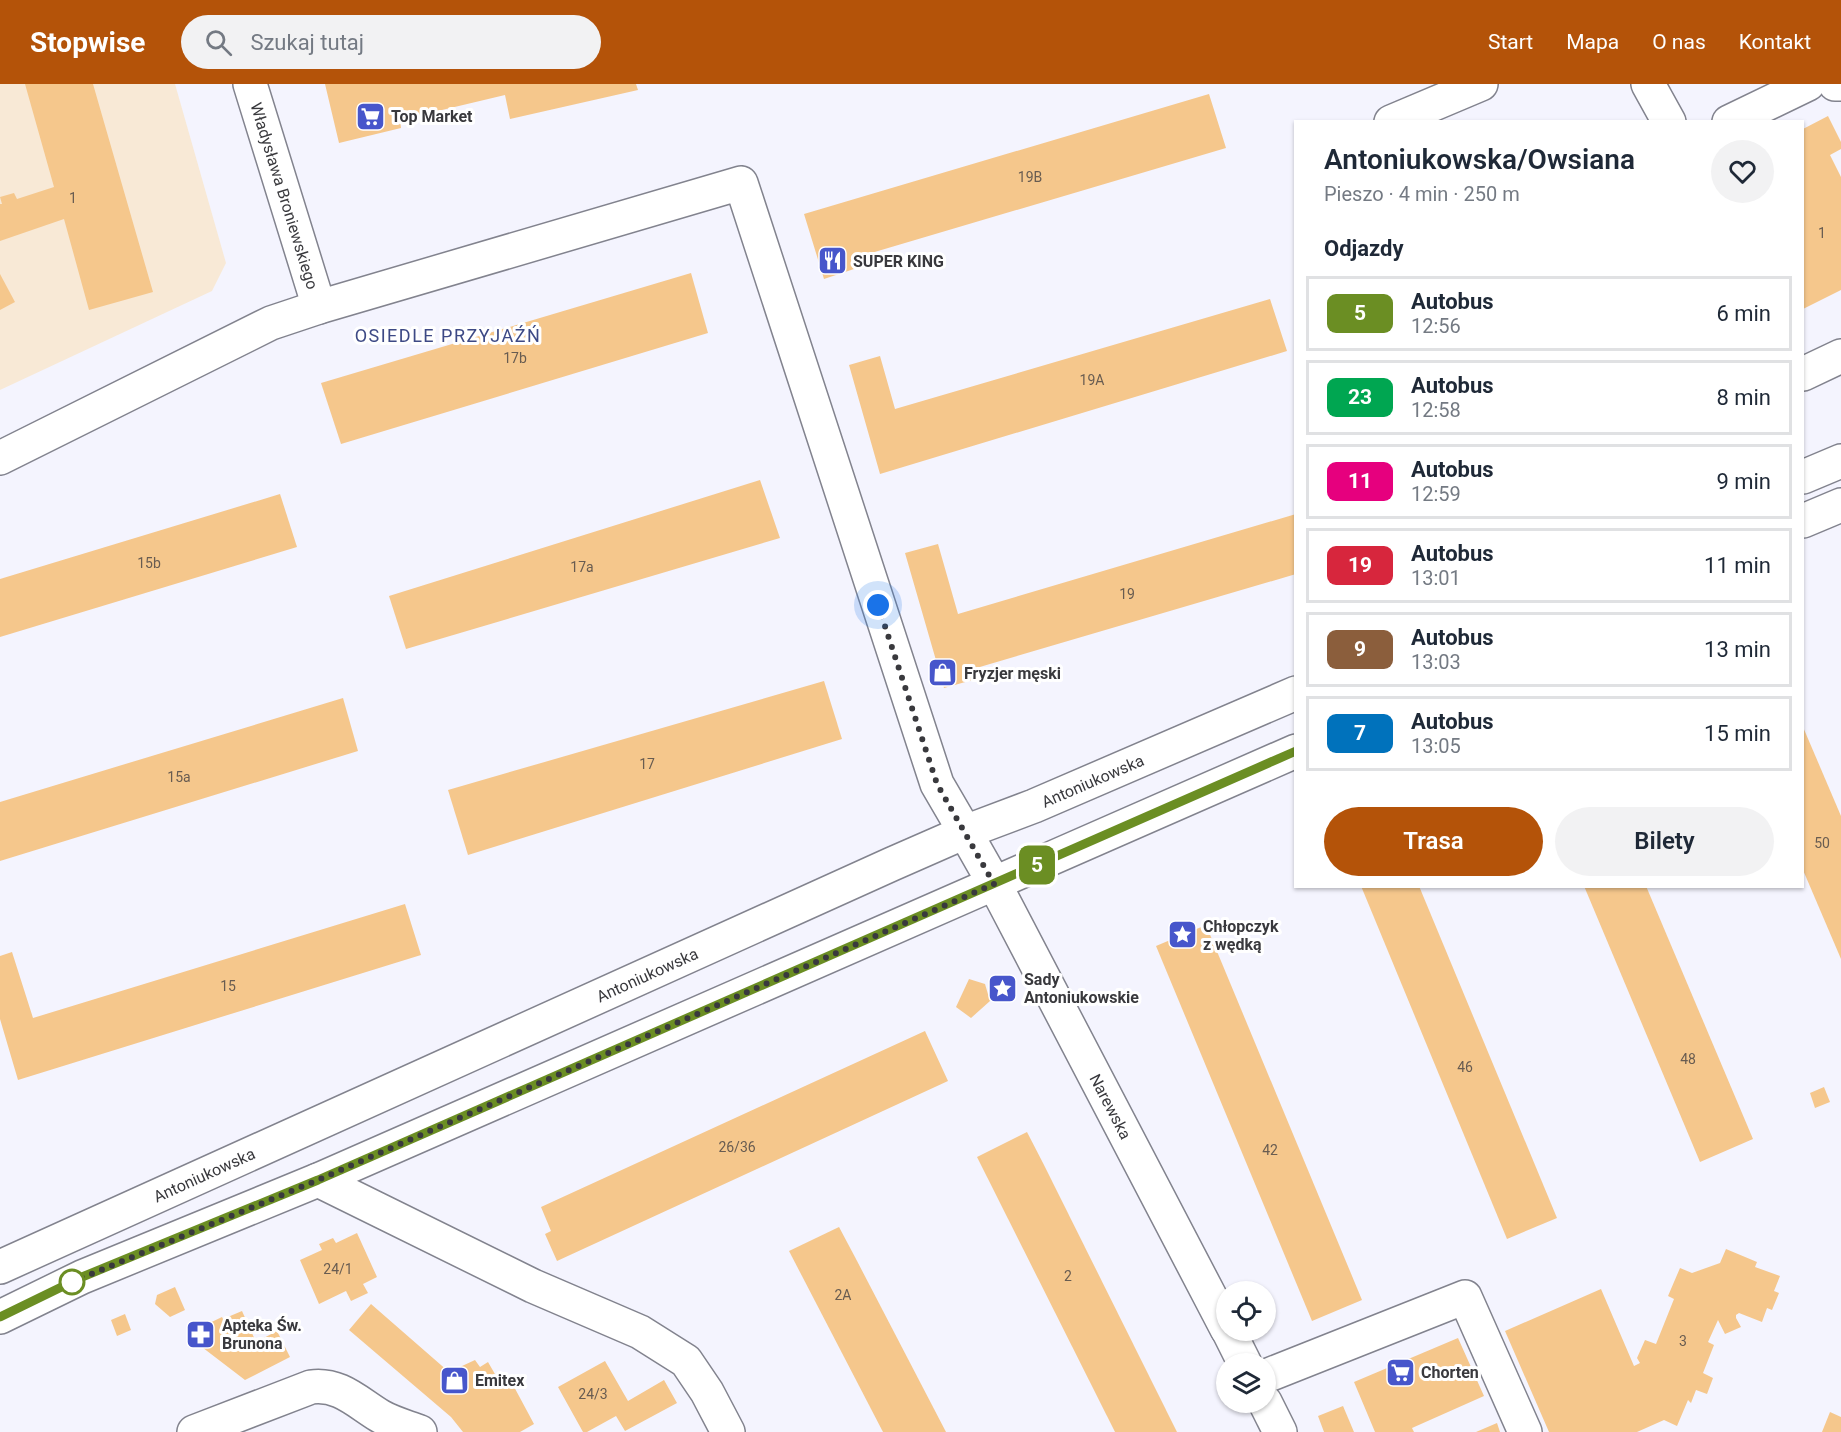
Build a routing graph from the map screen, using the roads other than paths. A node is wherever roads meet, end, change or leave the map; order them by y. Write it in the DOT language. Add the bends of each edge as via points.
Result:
graph roads {
  1 [pos="250,84"];
  2 [pos="1481,84"];
  3 [pos="1648,84"];
  4 [pos="1808,84"];
  5 [pos="1835,84"];
  6 [pos="1841,84"];
  7 [pos="1396,120"];
  8 [pos="1668,120"];
  9 [pos="1733,120"];
  10 [pos="319,307"];
  11 [pos="1841,356"];
  12 [pos="1804,374"];
  13 [pos="0,458"];
  14 [pos="1841,461"];
  15 [pos="1804,477"];
  16 [pos="1841,505"];
  17 [pos="1804,521"];
  18 [pos="1294,694"];
  19 [pos="1294,752"];
  20 [pos="965,832"];
  21 [pos="994,884"];
  22 [pos="318,1180"];
  23 [pos="0,1267"];
  24 [pos="1216,1309"];
  25 [pos="0,1317"];
  26 [pos="1276,1372"];
  27 [pos="1270,1413"];
  28 [pos="194,1432"];
  29 [pos="420,1432"];
  30 [pos="728,1432"];
  31 [pos="1280,1432"];
  32 [pos="1525,1432"];
  1 -- 10 [label="main road, Władysława Broniewskiego"];
  2 -- 7 [label="main road"];
  3 -- 8 [label="main road"];
  4 -- 9 [label="main road"];
  5 -- 6 [label="main road"];
  10 -- 13 [label="main road" via="271,323"];
  10 -- 20 [label="main road, Narewska" via="741,183 937,784"];
  11 -- 12 [label="main road"];
  14 -- 15 [label="main road"];
  16 -- 17 [label="main road"];
  18 -- 20 [label="main road, Antoniukowska"];
  19 -- 21 [label="main road"];
  20 -- 21 [label="main road, Narewska"];
  20 -- 23 [label="main road, Antoniukowska"];
  21 -- 22 [label="main road"];
  21 -- 24 [label="main road, Narewska"];
  22 -- 25 [label="main road" via="82,1277"];
  22 -- 30 [label="main road" via="533,1286 640,1332 686,1361"];
  26 -- 32 [label="main road" via="1465,1297"];
  27 -- 31 [label="main road"];
  28 -- 29 [label="main road" via="321,1386 349,1394 382,1417"];
}
